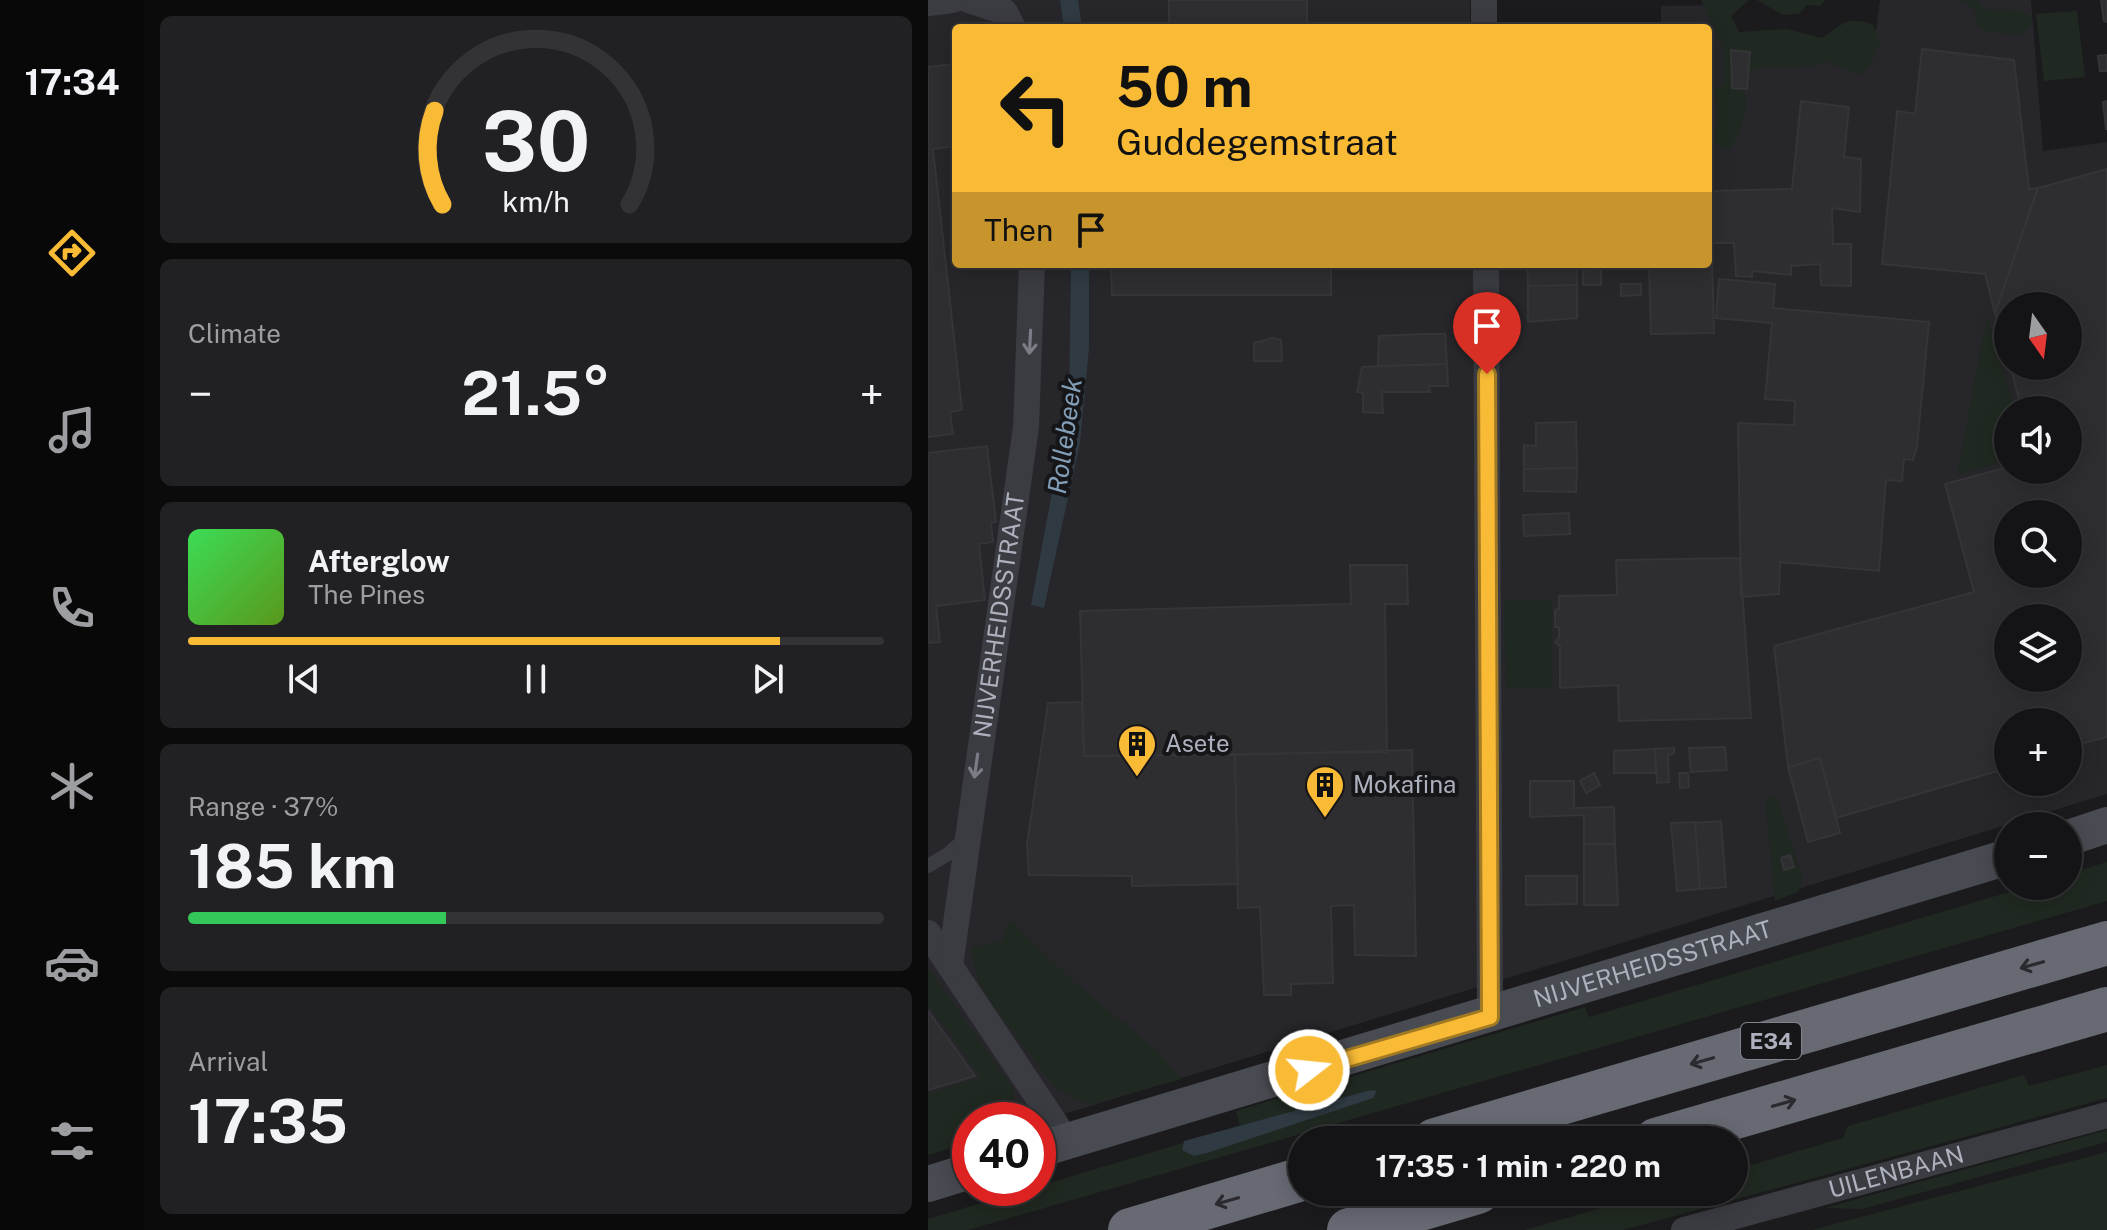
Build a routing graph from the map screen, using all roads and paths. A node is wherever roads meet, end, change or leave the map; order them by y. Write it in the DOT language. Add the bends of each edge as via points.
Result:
graph roads {
  1 [pos="953,0"];
  2 [pos="968,0"];
  3 [pos="1484,0"];
  4 [pos="928,3"];
  5 [pos="1011,24"];
  6 [pos="1484,24"];
  7 [pos="1032,268"];
  8 [pos="1486,268"];
  9 [pos="2107,825"];
  10 [pos="2082,833"];
  11 [pos="965,838"];
  12 [pos="1994,861"];
  13 [pos="928,866"];
  14 [pos="928,933"];
  15 [pos="2107,943"];
  16 [pos="950,966"];
  17 [pos="2107,1009"];
  18 [pos="1490,1017"];
  19 [pos="1027,1102"];
  20 [pos="2107,1115"];
  21 [pos="1483,1126"];
  22 [pos="1704,1126"];
  23 [pos="1056,1145"];
  24 [pos="952,1177"];
  25 [pos="1288,1183"];
  26 [pos="928,1184"];
  27 [pos="1430,1206"];
  28 [pos="1130,1230"];
  29 [pos="1349,1230"];
  30 [pos="1684,1230"];
  1 -- 4 [label="street"];
  2 -- 5 [label="street" via="1005,12"];
  3 -- 6 [label="street"];
  7 -- 11 [label="street, NIJVERHEIDSSTRAAT, one-way" via="1026,427"];
  8 -- 18 [label="street"];
  9 -- 10 [label="street"];
  11 -- 13 [label="lane"];
  11 -- 16 [label="street, NIJVERHEIDSSTRAAT"];
  12 -- 18 [label="street, NIJVERHEIDSSTRAAT"];
  14 -- 16 [label="street, NIJVERHEIDSSTRAAT"];
  15 -- 21 [label="highway, E34, one-way"];
  16 -- 19 [label="street, NIJVERHEIDSSTRAAT"];
  22 -- 17 [label="highway, one-way"];
  18 -- 23 [label="street, NIJVERHEIDSSTRAAT"];
  20 -- 30 [label="street, UILENBAAN"];
  24 -- 26 [label="street"];
  25 -- 28 [label="highway, one-way"];
  27 -- 29 [label="highway"];
}
